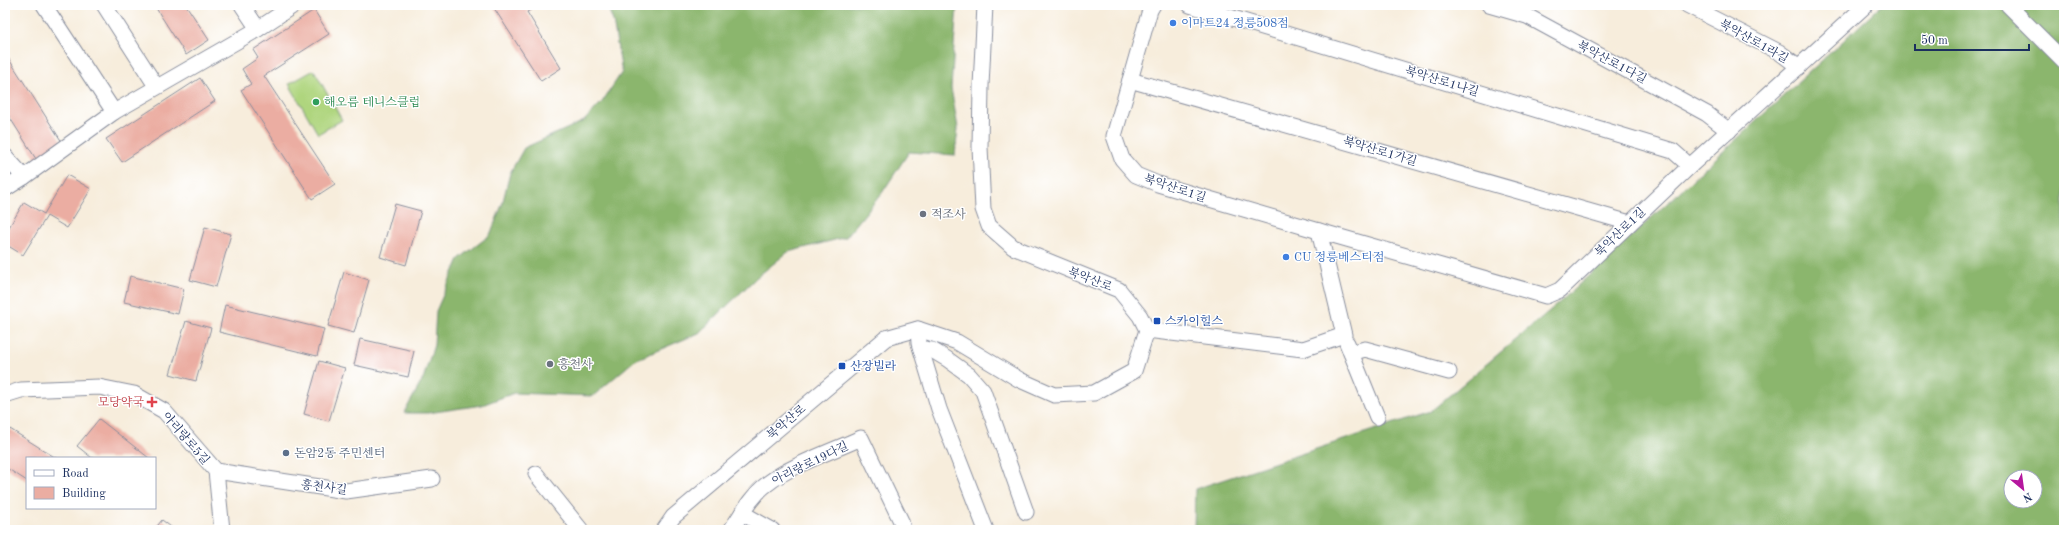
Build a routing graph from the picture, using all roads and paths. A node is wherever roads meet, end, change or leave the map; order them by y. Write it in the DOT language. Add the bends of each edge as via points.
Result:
graph roads {
  1 [pos="44,5"];
  2 [pos="104,5"];
  3 [pos="242,5"];
  4 [pos="294,5"];
  5 [pos="985,5"];
  6 [pos="1153,5"];
  7 [pos="1190,5"];
  8 [pos="1489,5"];
  9 [pos="1687,5"];
  10 [pos="1866,5"];
  11 [pos="2008,5"];
  12 [pos="258,29"];
  13 [pos="2064,61"];
  14 [pos="1799,67"];
  15 [pos="1130,80"];
  16 [pos="156,86"];
  17 [pos="114,112"];
  18 [pos="1729,131"];
  19 [pos="5,156"];
  20 [pos="1690,166"];
  21 [pos="24,177"];
  22 [pos="5,190"];
  23 [pos="1630,223"];
  24 [pos="1319,231"];
  25 [pos="918,329"];
  26 [pos="1147,330"];
  27 [pos="1344,335"];
  28 [pos="921,349"];
  29 [pos="1351,353"];
  30 [pos="1448,372"];
  31 [pos="5,395"];
  32 [pos="1377,417"];
  33 [pos="216,472"];
  34 [pos="536,474"];
  35 [pos="432,479"];
  36 [pos="1026,512"];
  37 [pos="742,513"];
  38 [pos="222,530"];
  39 [pos="581,530"];
  40 [pos="664,530"];
  41 [pos="731,530"];
  42 [pos="772,530"];
  43 [pos="903,530"];
  44 [pos="986,530"];
  1 -- 17 [label="street"];
  2 -- 16 [label="street"];
  3 -- 12 [label="street"];
  4 -- 12 [label="street"];
  5 -- 26 [label="street, 북악산로" via="980,147 983,209 989,226 1013,247 1119,290 1140,316"];
  6 -- 15 [label="street, 북악산로1길"];
  7 -- 20 [label="street, 북악산로1나길" via="1673,151"];
  8 -- 18 [label="street, 북악산로1다길" via="1527,16 1707,114"];
  9 -- 14 [label="street, 북악산로1라길" via="1779,52"];
  10 -- 14 [label="street, 북악산로1길"];
  11 -- 13 [label="street"];
  12 -- 16 [label="street"];
  14 -- 18 [label="street, 북악산로1길"];
  15 -- 23 [label="street, 북악산로1가길"];
  15 -- 24 [label="street, 북악산로1길" via="1114,136 1122,159 1136,175 1158,184"];
  16 -- 17 [label="street"];
  17 -- 21 [label="street"];
  18 -- 20 [label="street, 북악산로1길"];
  19 -- 21 [label="street"];
  20 -- 23 [label="street, 북악산로1길"];
  21 -- 22 [label="street"];
  23 -- 24 [label="street, 북악산로1길" via="1560,290 1546,296"];
  24 -- 27 [label="street"];
  25 -- 26 [label="street" via="957,342 1020,380 1054,396 1094,393 1134,371"];
  25 -- 28 [label="street"];
  25 -- 40 [label="street, 북악산로" via="886,338 672,517"];
  26 -- 27 [label="street" via="1303,349"];
  27 -- 29 [label="street"];
  28 -- 36 [label="street" via="932,350 947,359 969,375 983,391"];
  28 -- 44 [label="street" via="939,409"];
  29 -- 30 [label="street" via="1365,349"];
  29 -- 32 [label="street"];
  31 -- 33 [label="street, 아리랑로5길" via="21,390 99,387 134,394 164,411"];
  33 -- 35 [label="street, 흥천사길" via="346,491"];
  33 -- 38 [label="street, 아리랑로5길"];
  34 -- 39 [label="street"];
  37 -- 41 [label="street, 아리랑로19다길"];
  37 -- 42 [label="street"];
  37 -- 43 [label="street, 아리랑로19다길" via="766,484 782,474 861,438 901,520"];
}
